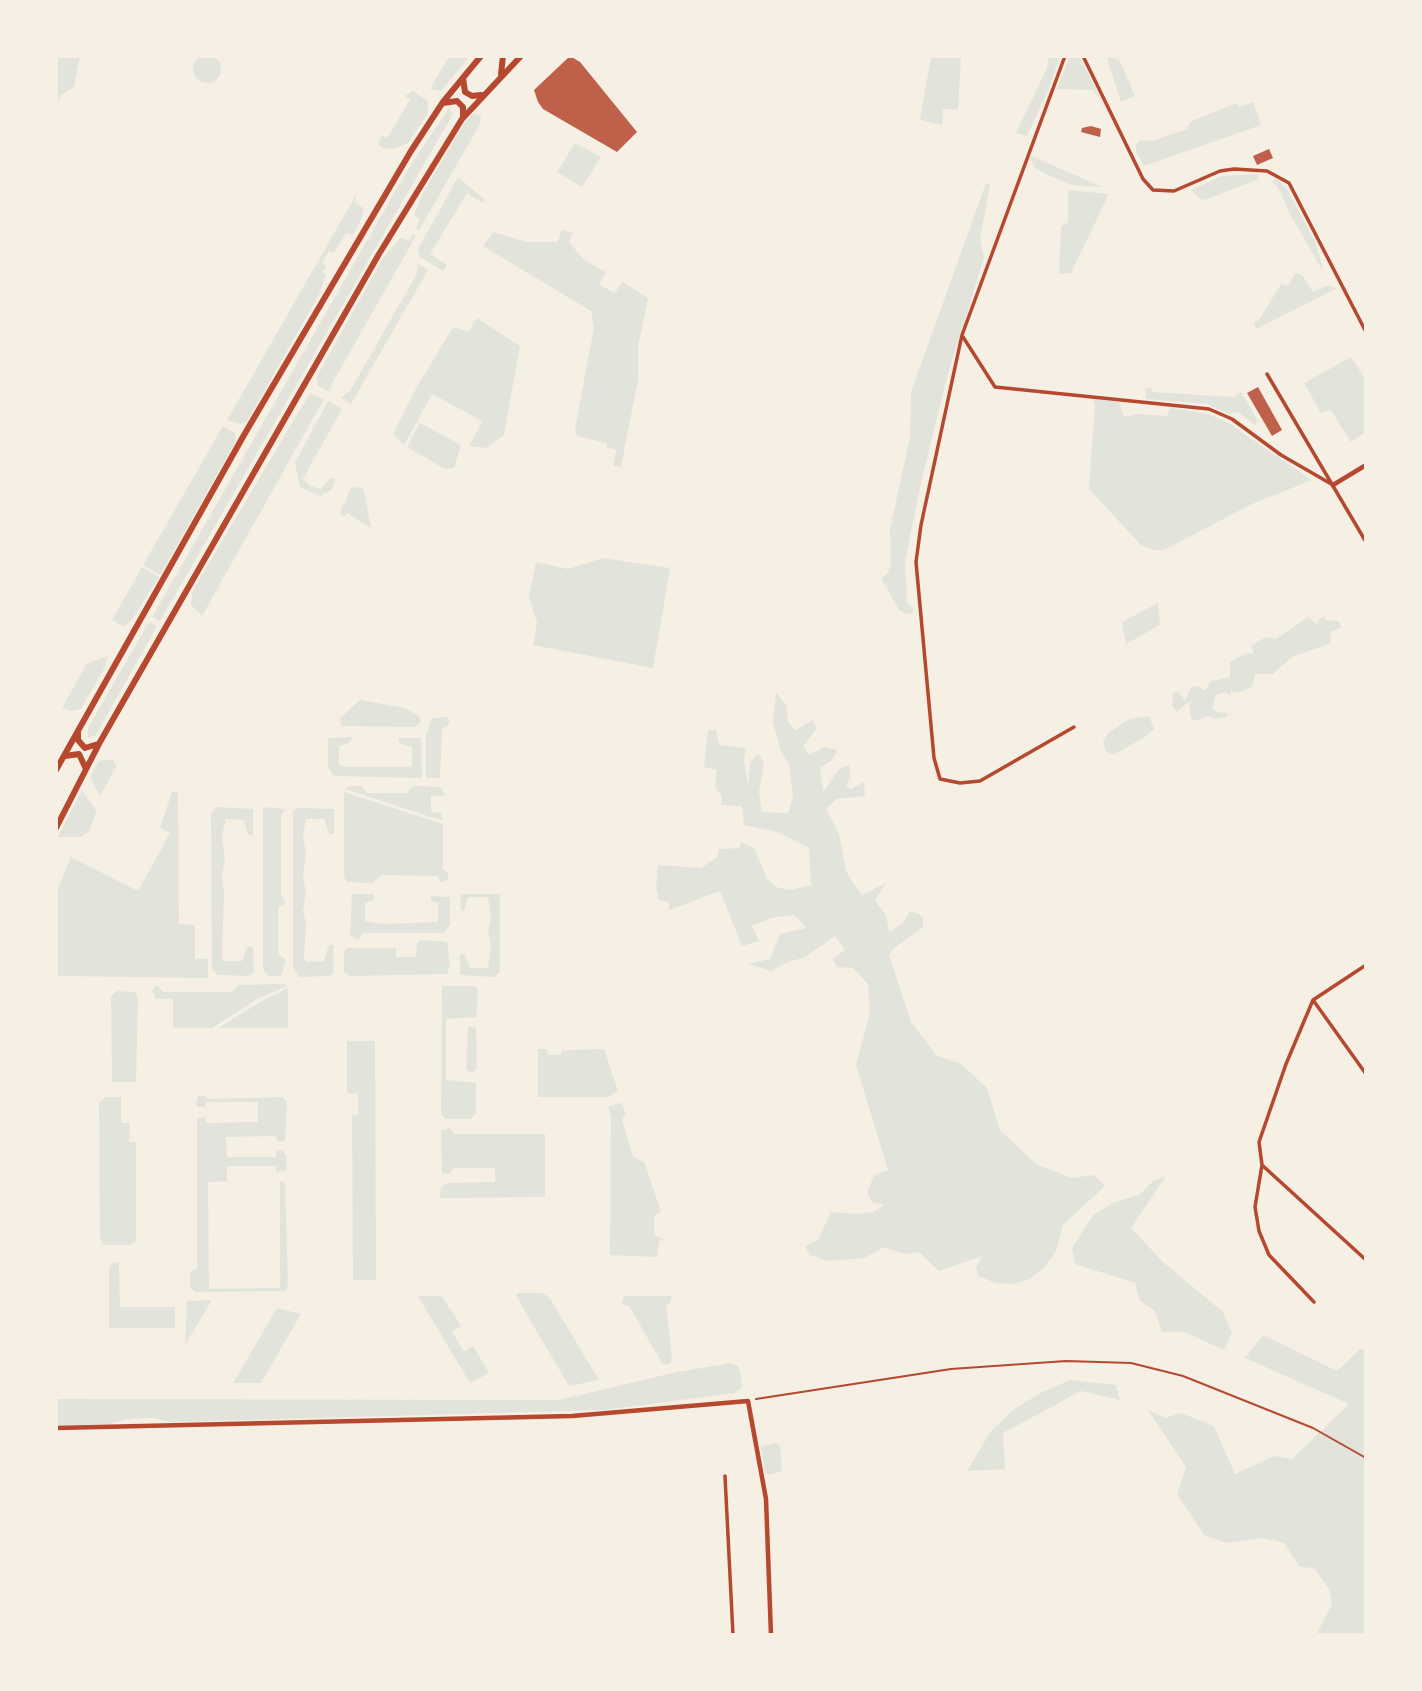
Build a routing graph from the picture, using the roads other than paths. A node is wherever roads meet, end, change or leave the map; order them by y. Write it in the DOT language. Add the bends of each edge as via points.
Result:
graph roads {
  1 [pos="481,56"];
  2 [pos="503,56"];
  3 [pos="521,56"];
  4 [pos="1065,56"];
  5 [pos="1083,56"];
  6 [pos="466,73"];
  7 [pos="501,75"];
  8 [pos="481,95"];
  9 [pos="441,104"];
  10 [pos="462,119"];
  11 [pos="1366,332"];
  12 [pos="962,335"];
  13 [pos="1266,374"];
  14 [pos="1366,465"];
  15 [pos="1333,485"];
  16 [pos="1366,542"];
  17 [pos="1074,727"];
  18 [pos="79,728"];
  19 [pos="100,742"];
  20 [pos="63,758"];
  21 [pos="86,769"];
  22 [pos="56,770"];
  23 [pos="56,828"];
  24 [pos="1366,965"];
  25 [pos="1313,1000"];
  26 [pos="1366,1074"];
  27 [pos="1262,1165"];
  28 [pos="1366,1260"];
  29 [pos="1314,1302"];
  30 [pos="56,1428"];
  31 [pos="725,1476"];
  32 [pos="733,1635"];
  33 [pos="771,1635"];
  1 -- 6 [label="main road"];
  2 -- 7 [label="main road"];
  3 -- 7 [label="main road"];
  4 -- 12 [label="street"];
  5 -- 11 [label="street" via="1143,179 1153,190 1174,191 1234,169 1278,175 1289,183"];
  6 -- 8 [label="main road" via="465,92"];
  6 -- 9 [label="main road"];
  7 -- 8 [label="main road"];
  8 -- 10 [label="main road"];
  9 -- 10 [label="main road" via="457,101 463,107"];
  9 -- 18 [label="main road" via="244,435"];
  10 -- 19 [label="main road" via="379,254"];
  12 -- 15 [label="street" via="995,387 1209,409"];
  12 -- 17 [label="street" via="916,562 937,774 947,783 980,780"];
  13 -- 15 [label="street"];
  14 -- 15 [label="street"];
  15 -- 16 [label="street"];
  18 -- 19 [label="main road" via="81,745 90,748"];
  18 -- 20 [label="main road"];
  19 -- 21 [label="main road"];
  20 -- 21 [label="main road" via="79,754"];
  20 -- 22 [label="main road"];
  21 -- 23 [label="main road"];
  24 -- 25 [label="street"];
  25 -- 26 [label="street"];
  25 -- 27 [label="street" via="1262,1132 1258,1153"];
  27 -- 28 [label="street"];
  27 -- 29 [label="street" via="1255,1207 1262,1241 1269,1255"];
  30 -- 33 [label="street" via="546,1417 748,1401 766,1499"];
  31 -- 32 [label="street"];
}
